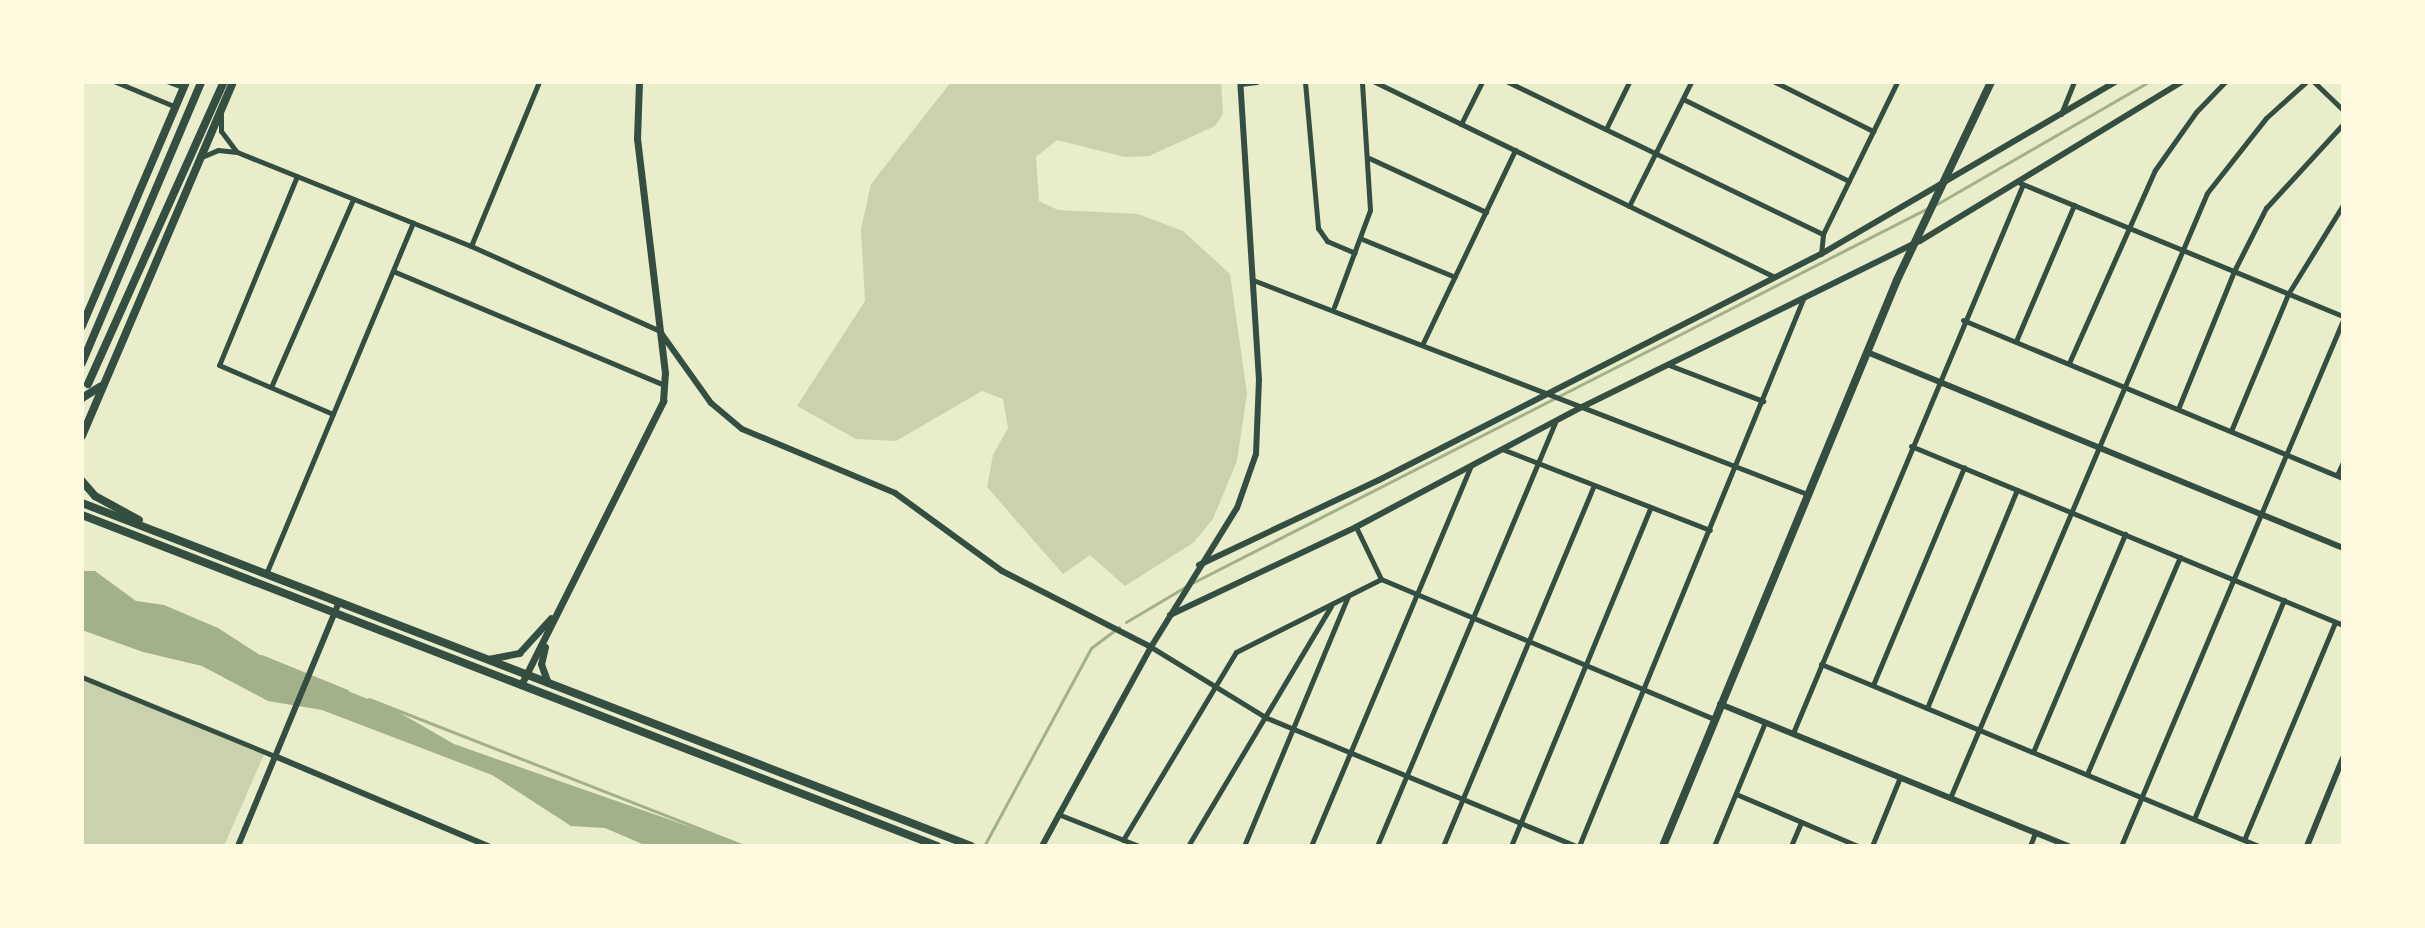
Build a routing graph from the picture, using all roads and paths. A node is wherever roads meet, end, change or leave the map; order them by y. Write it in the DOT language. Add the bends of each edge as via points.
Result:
graph roads {
  1 [pos="116,82"];
  2 [pos="169,82"];
  3 [pos="201,82"];
  4 [pos="224,82"];
  5 [pos="233,82"];
  6 [pos="539,82"];
  7 [pos="639,82"];
  8 [pos="1257,82"];
  9 [pos="1305,82"];
  10 [pos="1362,82"];
  11 [pos="1375,82"];
  12 [pos="1482,82"];
  13 [pos="1508,82"];
  14 [pos="1629,82"];
  15 [pos="1691,82"];
  16 [pos="1775,82"];
  17 [pos="1897,82"];
  18 [pos="1991,82"];
  19 [pos="2074,82"];
  20 [pos="2115,82"];
  21 [pos="2182,82"];
  22 [pos="2225,82"];
  23 [pos="2306,82"];
  24 [pos="2314,82"];
  25 [pos="1240,83"];
  26 [pos="185,85"];
  27 [pos="1683,99"];
  28 [pos="176,107"];
  29 [pos="221,110"];
  30 [pos="2343,110"];
  31 [pos="2060,116"];
  32 [pos="1461,124"];
  33 [pos="2343,124"];
  34 [pos="1606,129"];
  35 [pos="1873,131"];
  36 [pos="1515,150"];
  37 [pos="237,152"];
  38 [pos="1655,153"];
  39 [pos="1369,158"];
  40 [pos="198,161"];
  41 [pos="297,176"];
  42 [pos="1849,181"];
  43 [pos="2019,183"];
  44 [pos="1944,185"];
  45 [pos="353,199"];
  46 [pos="2074,205"];
  47 [pos="2343,205"];
  48 [pos="1629,206"];
  49 [pos="1486,212"];
  50 [pos="413,223"];
  51 [pos="2126,227"];
  52 [pos="1823,234"];
  53 [pos="1921,237"];
  54 [pos="1362,239"];
  55 [pos="471,246"];
  56 [pos="2181,250"];
  57 [pos="1355,253"];
  58 [pos="1821,254"];
  59 [pos="393,271"];
  60 [pos="2234,271"];
  61 [pos="1773,276"];
  62 [pos="1455,277"];
  63 [pos="1252,279"];
  64 [pos="2288,294"];
  65 [pos="1804,297"];
  66 [pos="1334,307"];
  67 [pos="2343,318"];
  68 [pos="1963,320"];
  69 [pos="82,326"];
  70 [pos="661,332"];
  71 [pos="2016,341"];
  72 [pos="1423,343"];
  73 [pos="1867,352"];
  74 [pos="82,363"];
  75 [pos="2069,363"];
  76 [pos="1668,364"];
  77 [pos="105,382"];
  78 [pos="1937,382"];
  79 [pos="88,384"];
  80 [pos="665,385"];
  81 [pos="2124,386"];
  82 [pos="271,387"];
  83 [pos="1548,395"];
  84 [pos="82,398"];
  85 [pos="1763,401"];
  86 [pos="1579,406"];
  87 [pos="2178,409"];
  88 [pos="333,414"];
  89 [pos="1555,421"];
  90 [pos="2231,431"];
  91 [pos="82,436"];
  92 [pos="1911,446"];
  93 [pos="2098,446"];
  94 [pos="1501,449"];
  95 [pos="2286,454"];
  96 [pos="2343,462"];
  97 [pos="1471,464"];
  98 [pos="1537,465"];
  99 [pos="1737,465"];
  100 [pos="1964,467"];
  101 [pos="2340,476"];
  102 [pos="82,481"];
  103 [pos="1593,487"];
  104 [pos="2017,490"];
  105 [pos="1807,494"];
  106 [pos="82,503"];
  107 [pos="1650,509"];
  108 [pos="2069,512"];
  109 [pos="2260,513"];
  110 [pos="82,515"];
  111 [pos="145,526"];
  112 [pos="1356,527"];
  113 [pos="1710,530"];
  114 [pos="2125,534"];
  115 [pos="2343,548"];
  116 [pos="2180,557"];
  117 [pos="1197,568"];
  118 [pos="266,574"];
  119 [pos="1381,579"];
  120 [pos="2232,579"];
  121 [pos="1348,595"];
  122 [pos="1418,595"];
  123 [pos="2284,600"];
  124 [pos="339,602"];
  125 [pos="1332,604"];
  126 [pos="559,611"];
  127 [pos="1172,611"];
  128 [pos="334,616"];
  129 [pos="1474,618"];
  130 [pos="2335,622"];
  131 [pos="2343,625"];
  132 [pos="1530,640"];
  133 [pos="1151,647"];
  134 [pos="485,659"];
  135 [pos="1821,664"];
  136 [pos="1585,665"];
  137 [pos="526,674"];
  138 [pos="82,677"];
  139 [pos="548,683"];
  140 [pos="521,685"];
  141 [pos="1873,685"];
  142 [pos="1215,686"];
  143 [pos="1642,690"];
  144 [pos="1719,704"];
  145 [pos="1927,708"];
  146 [pos="1267,718"];
  147 [pos="1714,719"];
  148 [pos="1765,722"];
  149 [pos="1294,729"];
  150 [pos="1978,730"];
  151 [pos="1793,733"];
  152 [pos="1350,752"];
  153 [pos="2033,752"];
  154 [pos="278,754"];
  155 [pos="2343,758"];
  156 [pos="1407,774"];
  157 [pos="2087,774"];
  158 [pos="1900,777"];
  159 [pos="2334,781"];
  160 [pos="2343,785"];
  161 [pos="1736,794"];
  162 [pos="2142,797"];
  163 [pos="1950,798"];
  164 [pos="1462,799"];
  165 [pos="1057,814"];
  166 [pos="2194,819"];
  167 [pos="1801,822"];
  168 [pos="1521,823"];
  169 [pos="2035,833"];
  170 [pos="1123,840"];
  171 [pos="2244,840"];
  172 [pos="238,846"];
  173 [pos="488,846"];
  174 [pos="937,846"];
  175 [pos="970,846"];
  176 [pos="1042,846"];
  177 [pos="1139,846"];
  178 [pos="1188,846"];
  179 [pos="1244,846"];
  180 [pos="1311,846"];
  181 [pos="1377,846"];
  182 [pos="1443,846"];
  183 [pos="1511,846"];
  184 [pos="1578,846"];
  185 [pos="1663,846"];
  186 [pos="1714,846"];
  187 [pos="1791,846"];
  188 [pos="1858,846"];
  189 [pos="1872,846"];
  190 [pos="2030,846"];
  191 [pos="2068,846"];
  192 [pos="2121,846"];
  193 [pos="2259,846"];
  194 [pos="2307,846"];
  1 -- 28 [label="street"];
  2 -- 26 [label="street"];
  3 -- 74 [label="main road"];
  4 -- 79 [label="main road"];
  5 -- 29 [label="main road"];
  6 -- 55 [label="street"];
  7 -- 70 [label="main road" via="637,139"];
  8 -- 25 [label="street"];
  9 -- 57 [label="street" via="1318,228 1327,241"];
  10 -- 39 [label="street"];
  11 -- 32 [label="street"];
  12 -- 32 [label="street"];
  13 -- 34 [label="street"];
  14 -- 34 [label="street"];
  15 -- 27 [label="street"];
  16 -- 35 [label="street"];
  17 -- 35 [label="street"];
  18 -- 44 [label="main road"];
  19 -- 31 [label="street"];
  20 -- 31 [label="street"];
  21 -- 43 [label="street"];
  22 -- 51 [label="street" via="2163,158"];
  23 -- 56 [label="street" via="2232,159 2207,193"];
  24 -- 30 [label="street"];
  25 -- 63 [label="street"];
  26 -- 28 [label="main road"];
  27 -- 38 [label="street"];
  27 -- 42 [label="street"];
  28 -- 69 [label="main road"];
  29 -- 37 [label="street" via="221,131"];
  29 -- 40 [label="main road"];
  31 -- 44 [label="street"];
  32 -- 36 [label="street"];
  33 -- 60 [label="street" via="2266,208"];
  34 -- 38 [label="street"];
  35 -- 42 [label="street"];
  36 -- 48 [label="street"];
  36 -- 49 [label="street"];
  37 -- 40 [label="street" via="209,152"];
  37 -- 41 [label="street"];
  38 -- 48 [label="street"];
  38 -- 52 [label="street"];
  39 -- 49 [label="street"];
  39 -- 54 [label="street" via="1370,210"];
  40 -- 77 [label="main road"];
  41 -- 45 [label="street"];
  41 -- 82 [label="street" via="219,365"];
  42 -- 52 [label="street"];
  43 -- 46 [label="street"];
  43 -- 53 [label="street"];
  43 -- 68 [label="street"];
  44 -- 53 [label="main road"];
  44 -- 58 [label="street"];
  45 -- 50 [label="street"];
  45 -- 82 [label="street"];
  46 -- 51 [label="street"];
  46 -- 71 [label="street"];
  47 -- 64 [label="street"];
  48 -- 61 [label="street"];
  49 -- 62 [label="street"];
  50 -- 55 [label="street"];
  50 -- 59 [label="street"];
  51 -- 56 [label="street"];
  51 -- 75 [label="street"];
  52 -- 58 [label="street"];
  53 -- 65 [label="street"];
  53 -- 73 [label="main road"];
  54 -- 57 [label="street"];
  54 -- 62 [label="street"];
  55 -- 70 [label="street"];
  56 -- 60 [label="street"];
  56 -- 81 [label="street"];
  57 -- 66 [label="street"];
  58 -- 61 [label="street"];
  59 -- 80 [label="street"];
  59 -- 88 [label="street"];
  60 -- 64 [label="street"];
  60 -- 87 [label="street"];
  61 -- 83 [label="street"];
  62 -- 72 [label="street"];
  63 -- 66 [label="street"];
  63 -- 117 [label="street" via="1259,380 1256,454 1237,508"];
  64 -- 67 [label="street"];
  64 -- 90 [label="street"];
  65 -- 76 [label="street"];
  65 -- 85 [label="street"];
  66 -- 72 [label="street"];
  67 -- 95 [label="street"];
  68 -- 71 [label="street"];
  68 -- 78 [label="street"];
  70 -- 80 [label="main road"];
  70 -- 133 [label="street" via="711,403 742,429 895,493 1002,571"];
  71 -- 75 [label="street"];
  72 -- 83 [label="street"];
  73 -- 78 [label="street"];
  73 -- 105 [label="main road"];
  75 -- 81 [label="street"];
  76 -- 85 [label="street"];
  76 -- 86 [label="street"];
  77 -- 84 [label="main road"];
  77 -- 91 [label="main road"];
  78 -- 92 [label="street"];
  78 -- 93 [label="street"];
  80 -- 126 [label="main road" via="660,414"];
  81 -- 87 [label="street"];
  81 -- 93 [label="street"];
  82 -- 88 [label="street"];
  83 -- 86 [label="street"];
  83 -- 117 [label="street"];
  85 -- 99 [label="street"];
  86 -- 89 [label="street"];
  86 -- 99 [label="street"];
  87 -- 90 [label="street"];
  88 -- 118 [label="street"];
  89 -- 94 [label="street"];
  89 -- 98 [label="street"];
  90 -- 95 [label="street"];
  92 -- 100 [label="street"];
  92 -- 135 [label="street"];
  93 -- 108 [label="street"];
  93 -- 109 [label="street"];
  94 -- 97 [label="street"];
  94 -- 98 [label="street"];
  95 -- 101 [label="street"];
  95 -- 109 [label="street"];
  96 -- 101 [label="street"];
  97 -- 112 [label="street"];
  97 -- 122 [label="street"];
  98 -- 103 [label="street"];
  98 -- 129 [label="street"];
  99 -- 105 [label="street"];
  99 -- 113 [label="street"];
  100 -- 104 [label="street"];
  100 -- 141 [label="street"];
  102 -- 111 [label="main road" via="95,496"];
  103 -- 107 [label="street"];
  103 -- 132 [label="street"];
  104 -- 108 [label="street"];
  104 -- 145 [label="street"];
  105 -- 144 [label="main road"];
  106 -- 111 [label="main road"];
  107 -- 113 [label="street"];
  107 -- 136 [label="street"];
  108 -- 114 [label="street"];
  108 -- 150 [label="street"];
  109 -- 115 [label="street"];
  109 -- 120 [label="street"];
  110 -- 128 [label="main road"];
  111 -- 118 [label="main road"];
  112 -- 119 [label="street"];
  112 -- 127 [label="street"];
  113 -- 143 [label="street"];
  114 -- 116 [label="street"];
  114 -- 153 [label="street"];
  116 -- 120 [label="street"];
  116 -- 157 [label="street"];
  117 -- 127 [label="street"];
  118 -- 124 [label="main road"];
  119 -- 121 [label="street"];
  119 -- 122 [label="street"];
  120 -- 123 [label="street"];
  120 -- 162 [label="street"];
  121 -- 125 [label="street"];
  121 -- 149 [label="street"];
  122 -- 129 [label="street"];
  122 -- 152 [label="street"];
  123 -- 130 [label="street"];
  123 -- 166 [label="street"];
  124 -- 128 [label="street"];
  124 -- 134 [label="main road"];
  125 -- 142 [label="street" via="1236,652"];
  125 -- 146 [label="street"];
  126 -- 134 [label="main road" via="519,653"];
  126 -- 137 [label="main road"];
  126 -- 139 [label="main road" via="542,655"];
  127 -- 133 [label="street"];
  128 -- 140 [label="main road"];
  128 -- 154 [label="street"];
  129 -- 132 [label="street"];
  129 -- 156 [label="street"];
  130 -- 131 [label="street"];
  130 -- 171 [label="street"];
  132 -- 136 [label="street"];
  132 -- 164 [label="street"];
  133 -- 142 [label="street"];
  133 -- 165 [label="street"];
  134 -- 137 [label="main road"];
  135 -- 141 [label="street"];
  135 -- 151 [label="street"];
  136 -- 143 [label="street"];
  136 -- 168 [label="street"];
  137 -- 139 [label="main road"];
  137 -- 140 [label="main road"];
  138 -- 154 [label="street"];
  139 -- 175 [label="main road"];
  140 -- 174 [label="main road"];
  141 -- 145 [label="street"];
  142 -- 146 [label="street"];
  142 -- 170 [label="street"];
  143 -- 147 [label="street"];
  143 -- 184 [label="street"];
  144 -- 147 [label="main road"];
  144 -- 148 [label="street"];
  145 -- 150 [label="street"];
  146 -- 149 [label="street"];
  146 -- 178 [label="street"];
  147 -- 185 [label="main road"];
  148 -- 151 [label="street"];
  148 -- 161 [label="street"];
  149 -- 152 [label="street"];
  149 -- 179 [label="street"];
  150 -- 153 [label="street"];
  150 -- 163 [label="street"];
  151 -- 158 [label="street"];
  152 -- 156 [label="street"];
  152 -- 180 [label="street"];
  153 -- 157 [label="street"];
  154 -- 172 [label="street"];
  154 -- 173 [label="street"];
  155 -- 159 [label="street"];
  156 -- 164 [label="street"];
  156 -- 181 [label="street"];
  157 -- 162 [label="street"];
  158 -- 163 [label="street"];
  158 -- 189 [label="street"];
  159 -- 160 [label="street"];
  159 -- 194 [label="street"];
  161 -- 167 [label="street"];
  161 -- 186 [label="street"];
  162 -- 166 [label="street"];
  162 -- 192 [label="street"];
  163 -- 169 [label="street"];
  164 -- 168 [label="street"];
  164 -- 182 [label="street"];
  165 -- 170 [label="street"];
  165 -- 176 [label="street"];
  166 -- 171 [label="street"];
  167 -- 187 [label="street"];
  167 -- 188 [label="street"];
  168 -- 183 [label="street"];
  168 -- 184 [label="street"];
  169 -- 190 [label="street"];
  169 -- 191 [label="street"];
  170 -- 177 [label="street"];
  171 -- 193 [label="street"];
}
